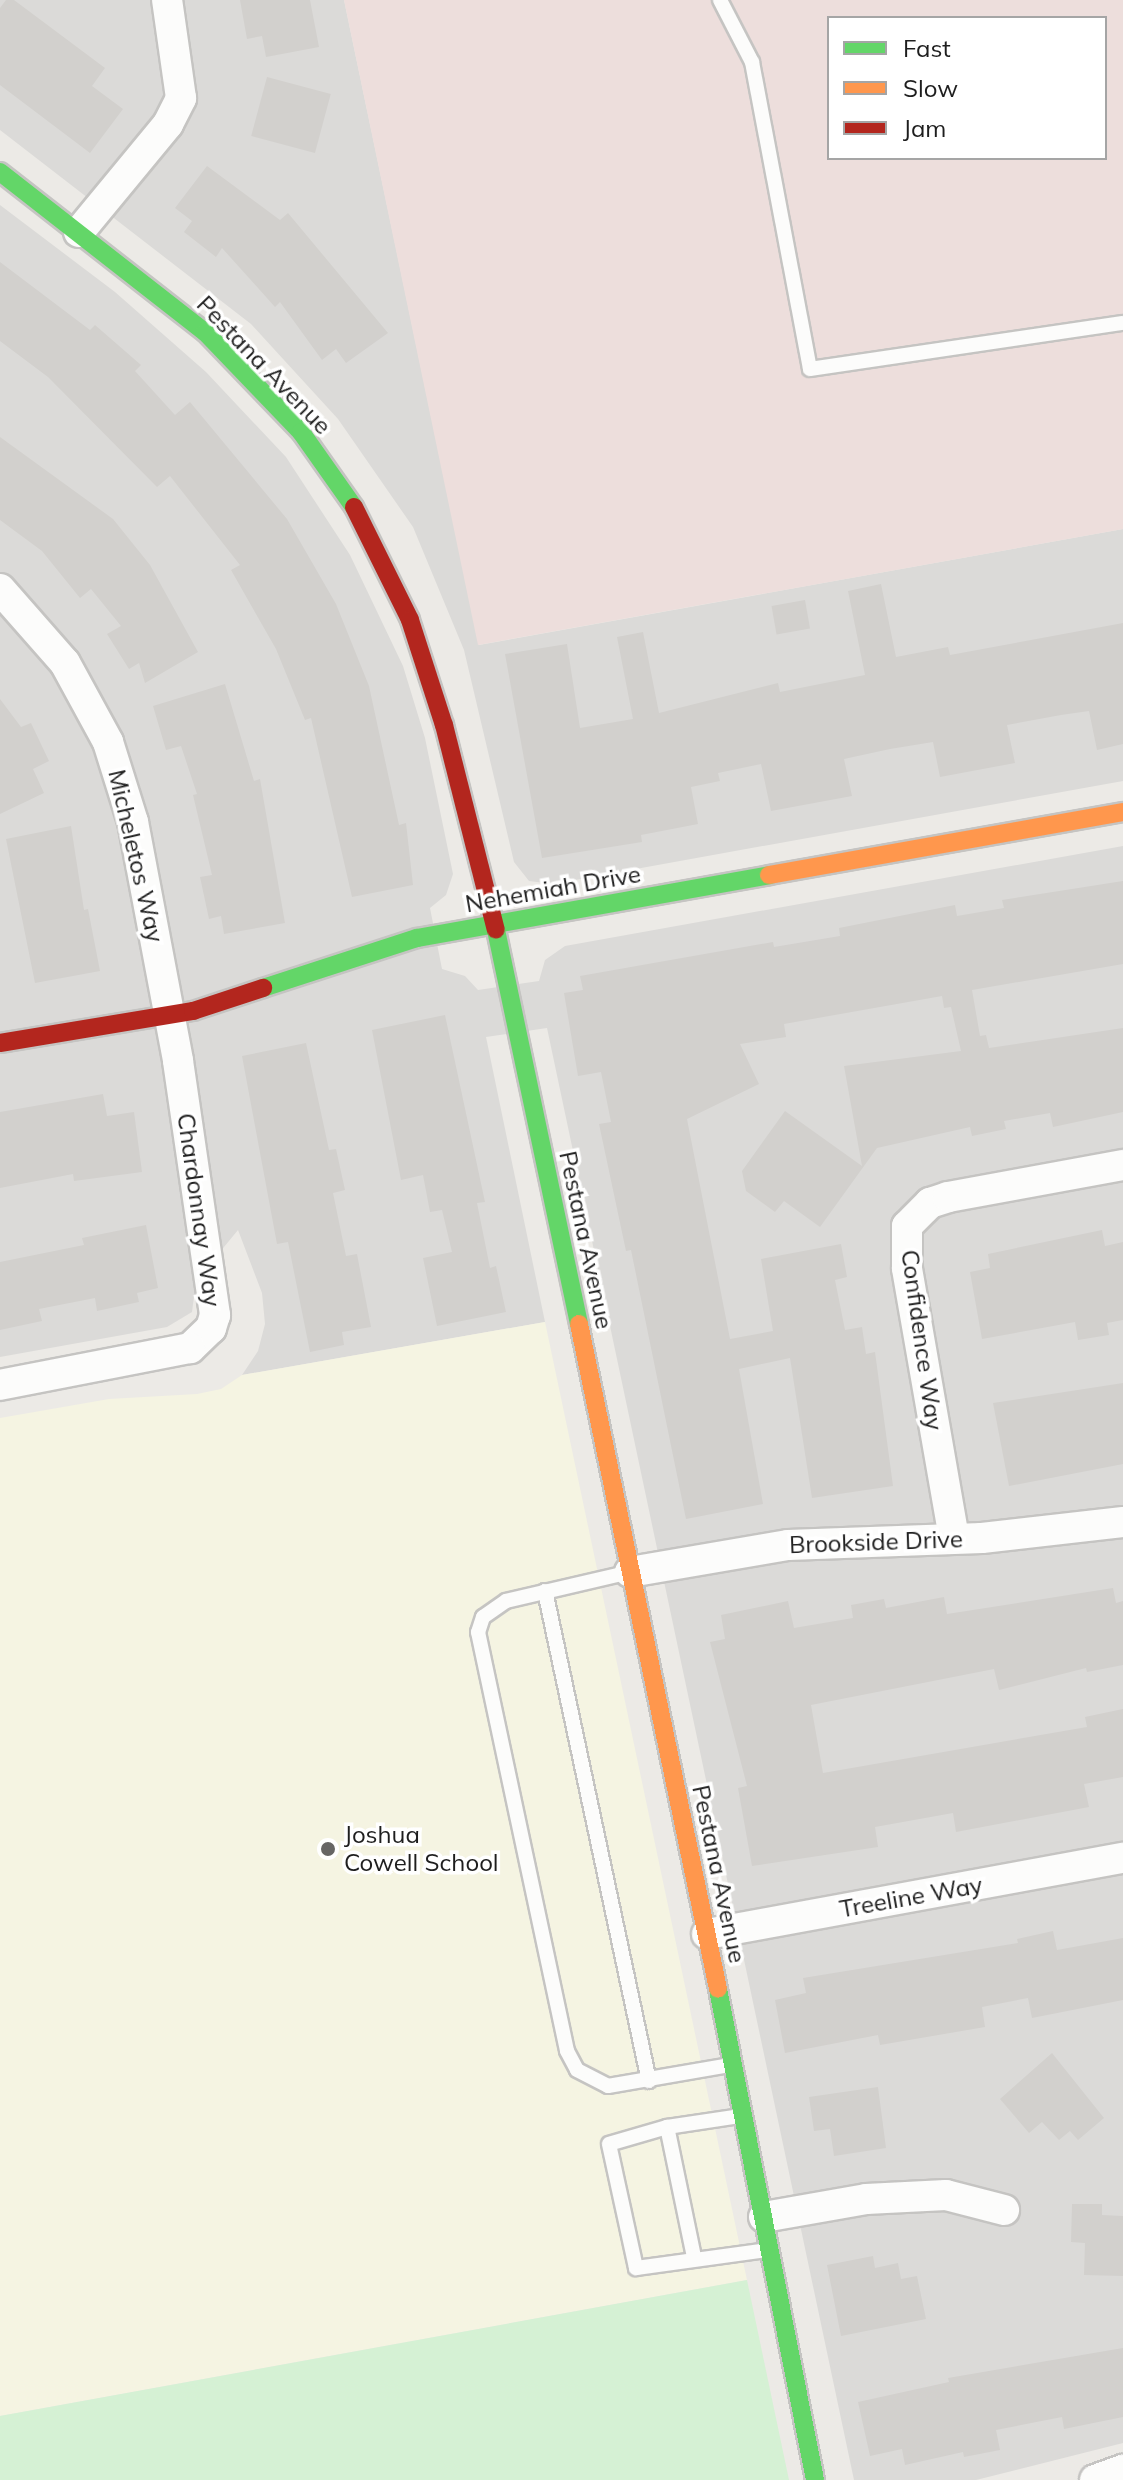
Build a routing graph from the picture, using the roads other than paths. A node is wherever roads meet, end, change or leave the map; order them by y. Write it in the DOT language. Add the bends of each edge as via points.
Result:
graph roads {
  1 [pos="167,0"];
  2 [pos="720,0"];
  3 [pos="0,172"];
  4 [pos="79,232"];
  5 [pos="1123,323"];
  6 [pos="0,589"];
  7 [pos="1123,812"];
  8 [pos="495,923"];
  9 [pos="170,1014"];
  10 [pos="0,1043"];
  11 [pos="1123,1165"];
  12 [pos="0,1385"];
  13 [pos="1123,1522"];
  14 [pos="954,1538"];
  15 [pos="630,1572"];
  16 [pos="545,1591"];
  17 [pos="1118,1858"];
  18 [pos="707,1934"];
  19 [pos="734,2064"];
  20 [pos="649,2081"];
  21 [pos="744,2115"];
  22 [pos="667,2127"];
  23 [pos="1004,2210"];
  24 [pos="764,2217"];
  25 [pos="771,2250"];
  26 [pos="694,2257"];
  27 [pos="1123,2470"];
  28 [pos="815,2480"];
  29 [pos="1095,2480"];
  1 -- 4 [label="street" via="181,98 168,124"];
  2 -- 5 [label="lane" via="752,62 810,369"];
  3 -- 4 [label="street, Pestana Avenue"];
  4 -- 8 [label="street, Pestana Avenue" via="205,332 301,432 353,506 410,620 444,725"];
  6 -- 9 [label="street, Micheletos Way" via="65,663 108,742 133,822"];
  7 -- 8 [label="street, Nehemiah Drive"];
  8 -- 9 [label="street, Nehemiah Drive" via="417,938 234,1000"];
  8 -- 15 [label="street, Pestana Avenue"];
  9 -- 10 [label="street, Nehemiah Drive"];
  9 -- 12 [label="street, Chardonnay Way" via="215,1293 211,1328 190,1348"];
  11 -- 14 [label="street, Confidence Way" via="948,1197 930,1203 907,1226 907,1268"];
  13 -- 14 [label="street, Brookside Drive"];
  14 -- 15 [label="street, Brookside Drive" via="788,1545"];
  15 -- 16 [label="lane"];
  15 -- 18 [label="street, Pestana Avenue"];
  16 -- 20 [label="lane"];
  16 -- 20 [label="lane" via="493,1608 478,1632 481,1648 567,2051 590,2080 608,2086"];
  17 -- 18 [label="street, Treeline Way"];
  18 -- 19 [label="street, Pestana Avenue"];
  19 -- 20 [label="lane"];
  19 -- 21 [label="street, Pestana Avenue"];
  21 -- 22 [label="lane"];
  21 -- 24 [label="street, Pestana Avenue"];
  22 -- 26 [label="lane"];
  22 -- 26 [label="lane" via="609,2144 636,2268"];
  23 -- 24 [label="street" via="946,2195 866,2199"];
  24 -- 25 [label="street, Pestana Avenue"];
  25 -- 26 [label="lane"];
  25 -- 28 [label="street, Pestana Avenue"];
  27 -- 29 [label="street"];
}
